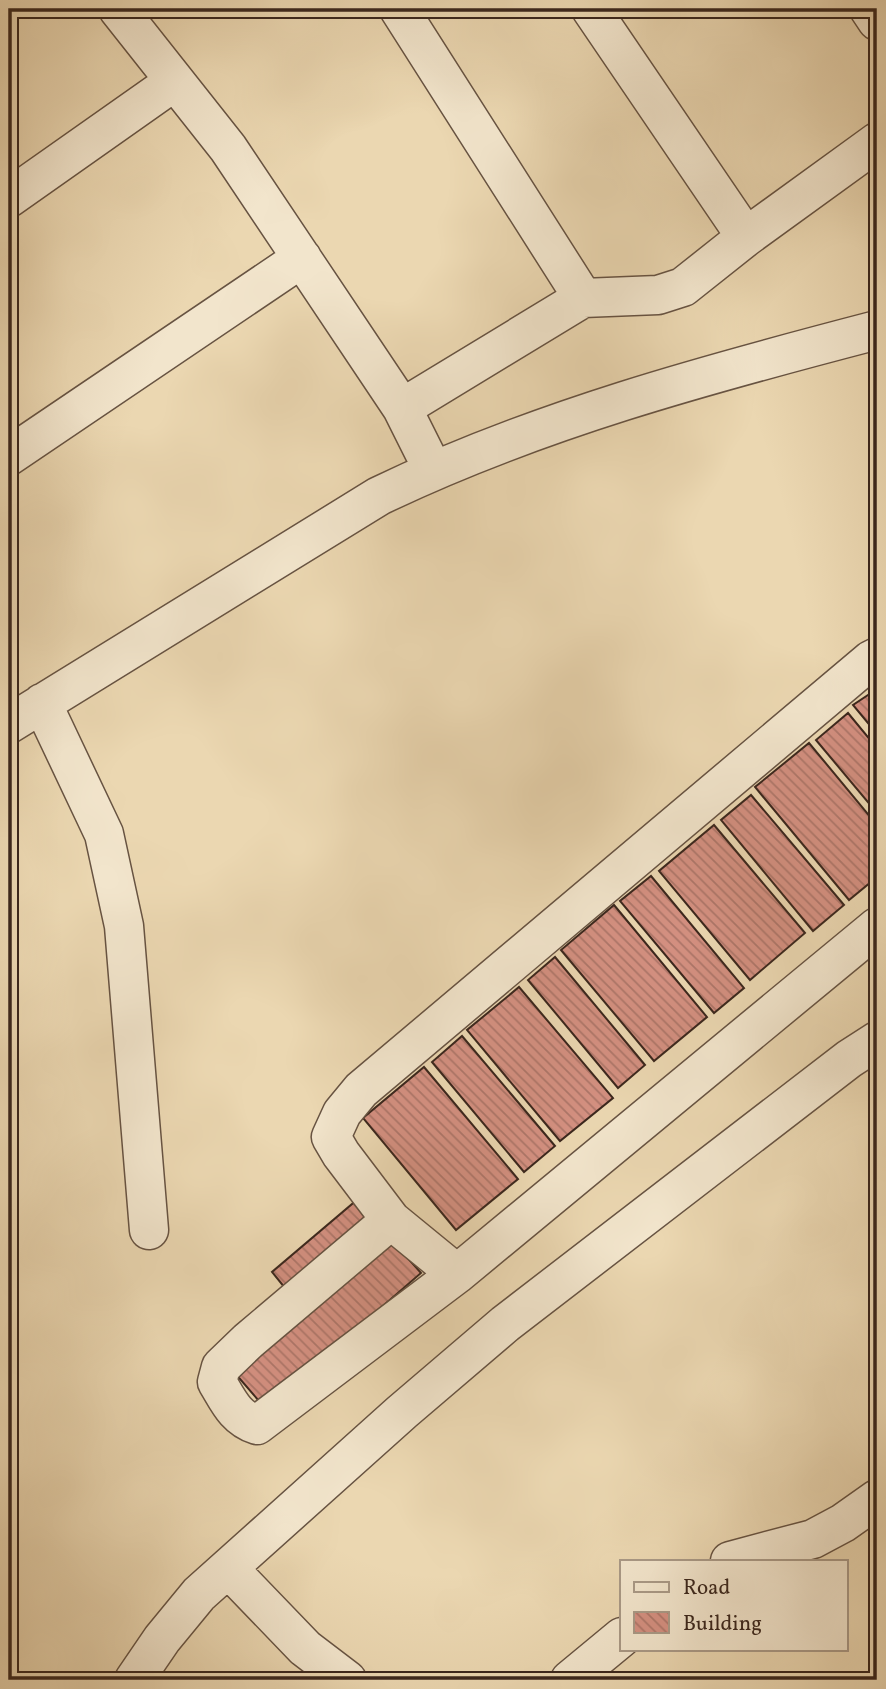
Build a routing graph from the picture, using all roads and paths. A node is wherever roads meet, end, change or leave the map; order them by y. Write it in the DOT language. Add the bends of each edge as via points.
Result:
graph roads {
  1 [pos="118,9"];
  2 [pos="399,9"];
  3 [pos="591,9"];
  4 [pos="869,9"];
  5 [pos="877,21"];
  6 [pos="175,81"];
  7 [pos="877,142"];
  8 [pos="9,198"];
  9 [pos="746,237"];
  10 [pos="302,258"];
  11 [pos="583,298"];
  12 [pos="877,330"];
  13 [pos="402,408"];
  14 [pos="9,456"];
  15 [pos="433,470"];
  16 [pos="877,657"];
  17 [pos="42,703"];
  18 [pos="9,724"];
  19 [pos="877,927"];
  20 [pos="877,1041"];
  21 [pos="391,1220"];
  22 [pos="149,1230"];
  23 [pos="457,1274"];
  24 [pos="877,1499"];
  25 [pos="734,1560"];
  26 [pos="228,1568"];
  27 [pos="620,1639"];
  28 [pos="134,1680"];
  29 [pos="347,1680"];
  30 [pos="570,1680"];
  1 -- 6 [label="street"];
  2 -- 11 [label="street"];
  3 -- 9 [label="street"];
  4 -- 5 [label="street"];
  6 -- 8 [label="street"];
  6 -- 10 [label="street" via="228,148"];
  7 -- 9 [label="street"];
  9 -- 11 [label="street" via="683,287 658,295"];
  10 -- 13 [label="street"];
  10 -- 14 [label="street"];
  11 -- 13 [label="street"];
  12 -- 15 [label="street" via="699,377"];
  13 -- 15 [label="street"];
  15 -- 17 [label="street" via="379,496"];
  16 -- 21 [label="street" via="360,1090 342,1112 331,1137"];
  17 -- 18 [label="street"];
  17 -- 22 [label="street" via="104,834 124,926"];
  19 -- 23 [label="street"];
  20 -- 26 [label="street" via="505,1324"];
  21 -- 23 [label="street"];
  21 -- 23 [label="street" via="221,1367 217,1382 244,1421 257,1425"];
  24 -- 25 [label="street" via="813,1539"];
  26 -- 28 [label="street" via="181,1614"];
  26 -- 29 [label="street" via="305,1648"];
  27 -- 30 [label="street"];
}
